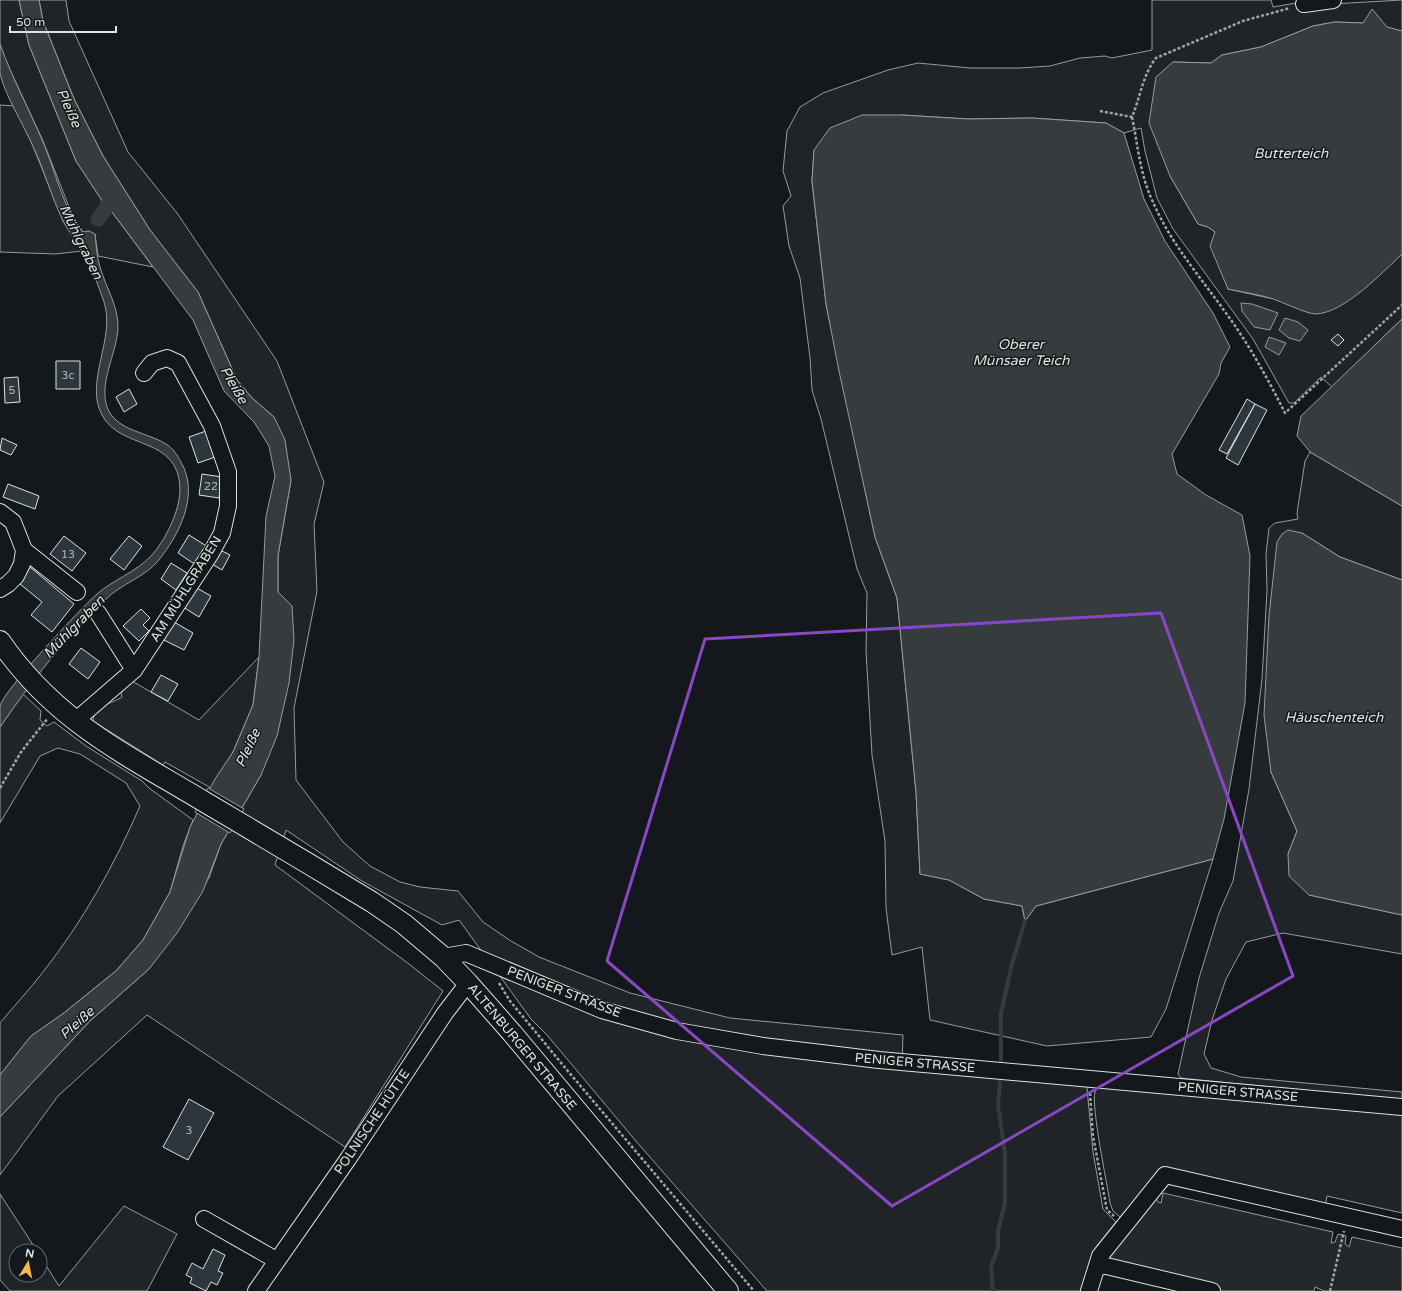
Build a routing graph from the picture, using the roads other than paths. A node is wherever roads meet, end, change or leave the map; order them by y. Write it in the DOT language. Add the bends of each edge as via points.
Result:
graph roads {
  1 [pos="1332,0"];
  2 [pos="1304,4"];
  3 [pos="144,373"];
  4 [pos="0,512"];
  5 [pos="24,550"];
  6 [pos="0,589"];
  7 [pos="77,592"];
  8 [pos="98,613"];
  9 [pos="0,641"];
  10 [pos="134,670"];
  11 [pos="75,721"];
  12 [pos="443,957"];
  13 [pos="468,983"];
  14 [pos="1402,1107"];
  15 [pos="204,1219"];
  16 [pos="1402,1229"];
  17 [pos="276,1260"];
  18 [pos="1098,1264"];
  19 [pos="256,1291"];
  20 [pos="728,1291"];
  21 [pos="1089,1291"];
  22 [pos="1212,1291"];
  1 -- 2 [label="street"];
  3 -- 10 [label="street, AM MÜHLGRABEN" via="152,363 167,358 178,363 212,426 228,472 228,506 222,533 211,553"];
  4 -- 5 [label="street" via="13,522"];
  5 -- 6 [label="street" via="22,564 16,576"];
  5 -- 7 [label="street"];
  8 -- 10 [label="street"];
  9 -- 11 [label="main road" via="37,688"];
  10 -- 11 [label="street, AM MÜHLGRABEN"];
  11 -- 12 [label="main road, ALTENBURGER STRASSE" via="125,755 372,902 404,924"];
  12 -- 13 [label="main road, ALTENBURGER STRASSE"];
  12 -- 14 [label="street, PENIGER STRASSE" via="466,953 602,1010 677,1031 763,1046 879,1060"];
  13 -- 17 [label="street, POLNISCHE HÜTTE"];
  13 -- 20 [label="main road, ALTENBURGER STRASSE"];
  15 -- 17 [label="street"];
  16 -- 18 [label="street" via="1165,1175 1100,1256"];
  17 -- 19 [label="street, POLNISCHE HÜTTE"];
  18 -- 21 [label="street"];
  18 -- 22 [label="street"];
}
